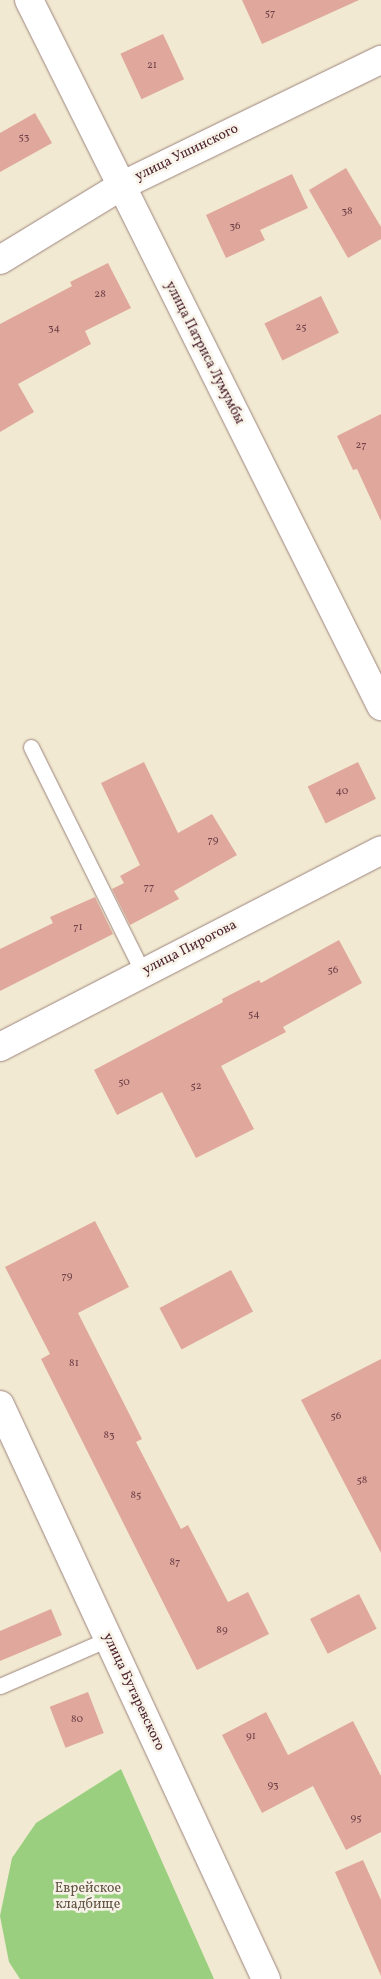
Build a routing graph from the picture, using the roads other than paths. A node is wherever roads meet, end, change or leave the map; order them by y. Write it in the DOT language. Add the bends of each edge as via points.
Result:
graph roads {
  1 [pos="29,0"];
  2 [pos="381,60"];
  3 [pos="120,186"];
  4 [pos="0,260"];
  5 [pos="381,706"];
  6 [pos="31,747"];
  7 [pos="381,850"];
  8 [pos="143,973"];
  9 [pos="0,1047"];
  10 [pos="0,1406"];
  11 [pos="108,1639"];
  12 [pos="0,1686"];
  13 [pos="266,1979"];
  1 -- 3 [label="street, улица Патриса Лумумбы"];
  2 -- 3 [label="street, улица Ушинского"];
  3 -- 4 [label="street, улица Ушинского"];
  3 -- 5 [label="street, улица Патриса Лумумбы"];
  6 -- 8 [label="lane"];
  7 -- 8 [label="street, улица Пирогова"];
  8 -- 9 [label="street, улица Пирогова"];
  10 -- 11 [label="street, улица Бутаревского"];
  11 -- 12 [label="lane"];
  11 -- 13 [label="street, улица Бутаревского"];
}
